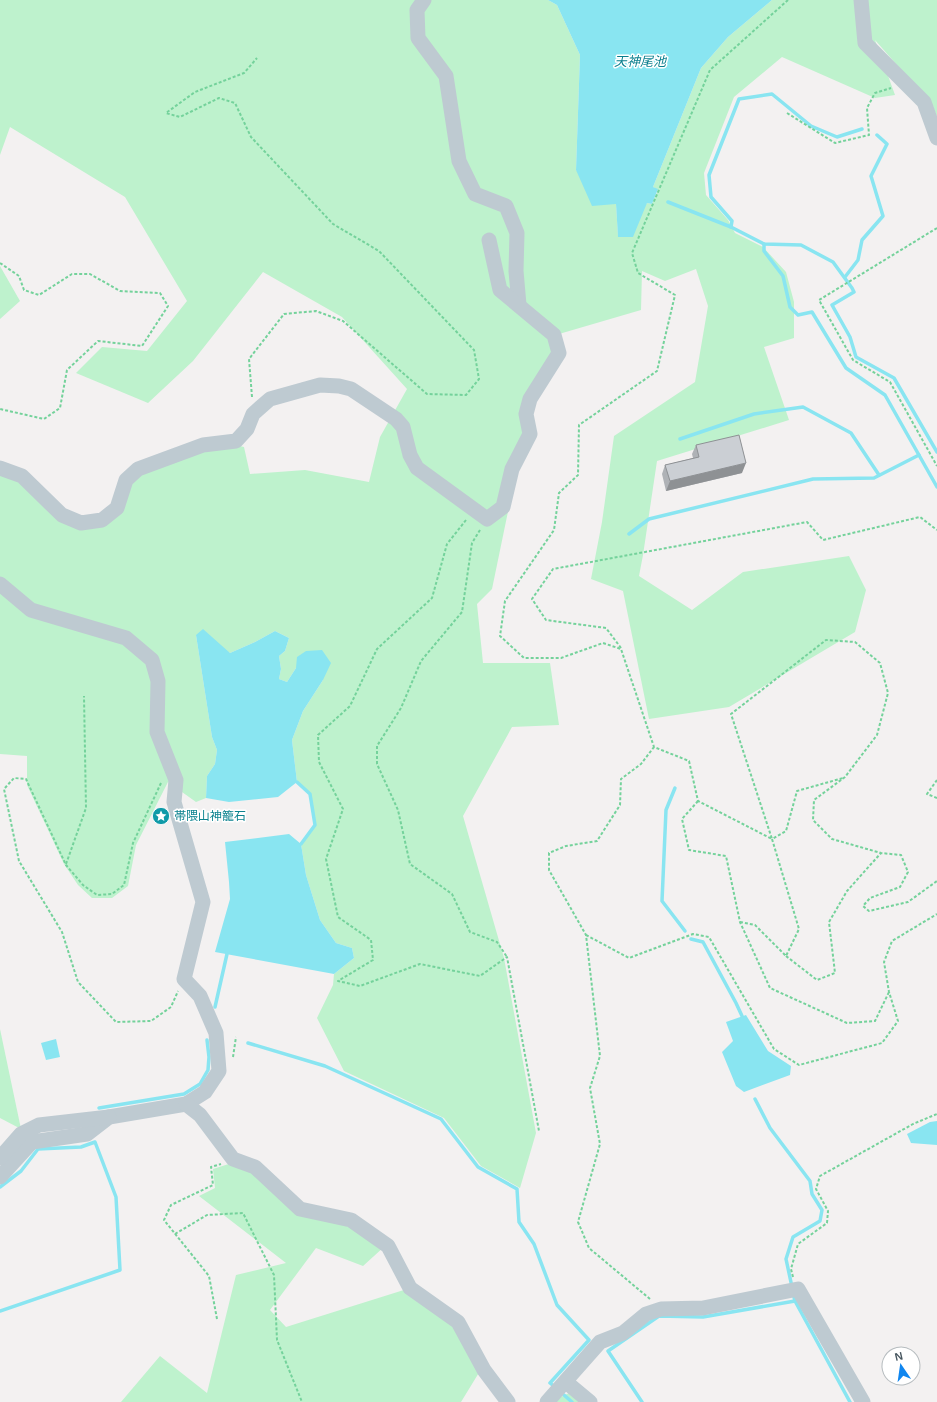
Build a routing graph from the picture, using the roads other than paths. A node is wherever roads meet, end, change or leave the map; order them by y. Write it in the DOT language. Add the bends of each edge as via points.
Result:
graph roads {
  1 [pos="424,0"];
  2 [pos="861,0"];
  3 [pos="937,138"];
  4 [pos="489,240"];
  5 [pos="519,305"];
  6 [pos="0,468"];
  7 [pos="0,584"];
  8 [pos="186,1104"];
  9 [pos="109,1116"];
  10 [pos="0,1158"];
  11 [pos="0,1177"];
  12 [pos="566,1382"];
  13 [pos="508,1402"];
  14 [pos="547,1402"];
  15 [pos="590,1402"];
  16 [pos="863,1402"];
  1 -- 5 [label="street" via="417,10 418,38 446,76 459,161 475,194 506,206 517,234 516,271"];
  2 -- 3 [label="street" via="865,43 924,102"];
  4 -- 5 [label="street" via="500,290"];
  5 -- 6 [label="street" via="554,335 559,353 530,399 526,414 530,434 512,469 503,507 487,519 417,468 410,455 403,427 396,419 351,389 339,386 320,385 270,399 254,414 247,428 236,440 203,445 138,470 126,480 117,508 102,520 81,523 62,515 22,476"];
  7 -- 8 [label="street" via="31,610 126,638 152,660 158,681 157,732 176,780 174,802 203,902 184,979 200,996 216,1033 219,1071 205,1092"];
  8 -- 9 [label="street"];
  8 -- 13 [label="street" via="200,1115 233,1159 255,1167 300,1209 350,1220 388,1246 410,1288 458,1322 484,1370"];
  9 -- 10 [label="street" via="39,1124 21,1134"];
  9 -- 11 [label="street" via="87,1134 32,1142"];
  12 -- 14 [label="street"];
  12 -- 15 [label="street"];
  12 -- 16 [label="street" via="600,1342 623,1333 646,1314 661,1309 703,1308 793,1290"];
}
